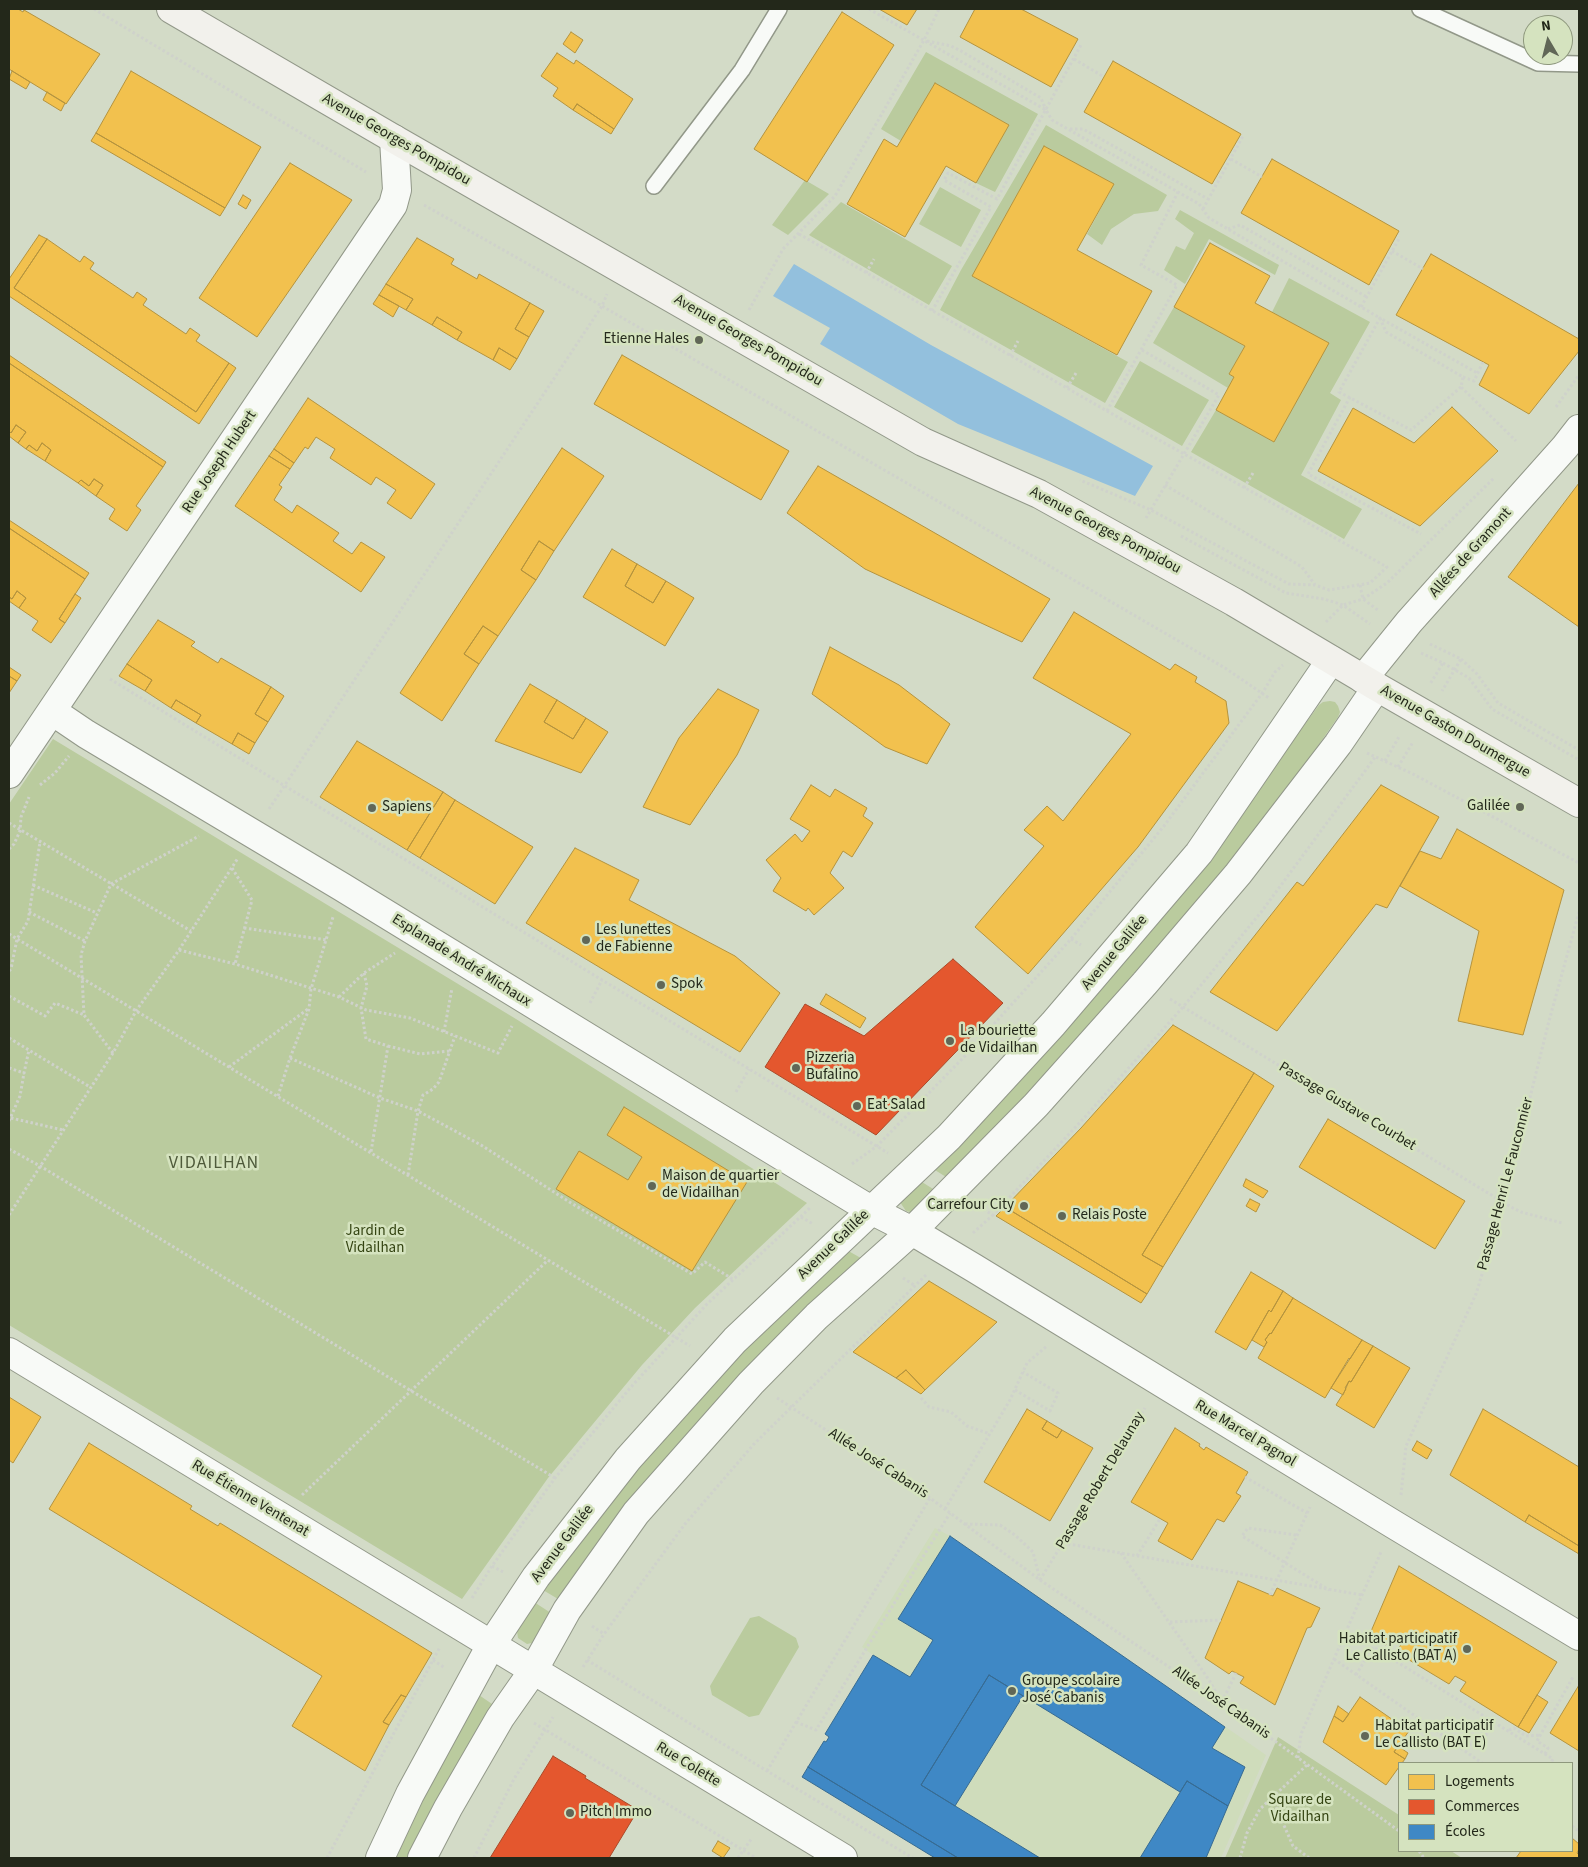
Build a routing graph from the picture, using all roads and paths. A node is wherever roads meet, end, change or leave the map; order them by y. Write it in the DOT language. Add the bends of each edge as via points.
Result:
graph roads {
  1 [pos="94,9"];
  2 [pos="171,9"];
  3 [pos="779,9"];
  4 [pos="869,9"];
  5 [pos="939,9"];
  6 [pos="1420,9"];
  7 [pos="924,40"];
  8 [pos="1082,45"];
  9 [pos="1074,59"];
  10 [pos="1579,64"];
  11 [pos="1104,77"];
  12 [pos="1046,110"];
  13 [pos="1067,129"];
  14 [pos="1243,136"];
  15 [pos="394,139"];
  16 [pos="1231,159"];
  17 [pos="1262,177"];
  18 [pos="654,186"];
  19 [pos="396,190"];
  20 [pos="1178,192"];
  21 [pos="1208,199"];
  22 [pos="1203,209"];
  23 [pos="1228,229"];
  24 [pos="799,234"];
  25 [pos="1400,236"];
  26 [pos="1392,251"];
  27 [pos="874,260"];
  28 [pos="618,268"];
  29 [pos="1423,269"];
  30 [pos="866,273"];
  31 [pos="1367,297"];
  32 [pos="602,306"];
  33 [pos="741,306"];
  34 [pos="1361,307"];
  35 [pos="932,311"];
  36 [pos="1380,318"];
  37 [pos="1018,341"];
  38 [pos="1142,350"];
  39 [pos="1010,356"];
  40 [pos="1483,362"];
  41 [pos="1076,373"];
  42 [pos="1477,373"];
  43 [pos="1579,375"];
  44 [pos="1463,377"];
  45 [pos="1461,387"];
  46 [pos="1067,388"];
  47 [pos="1350,397"];
  48 [pos="1106,411"];
  49 [pos="1550,415"];
  50 [pos="1579,429"];
  51 [pos="1516,441"];
  52 [pos="1183,454"];
  53 [pos="1253,473"];
  54 [pos="1497,475"];
  55 [pos="1072,476"];
  56 [pos="1165,485"];
  57 [pos="1244,488"];
  58 [pos="1151,510"];
  59 [pos="1146,518"];
  60 [pos="1421,534"];
  61 [pos="1314,586"];
  62 [pos="1304,644"];
  63 [pos="1461,659"];
  64 [pos="1331,660"];
  65 [pos="84,663"];
  66 [pos="1443,663"];
  67 [pos="1370,683"];
  68 [pos="1263,692"];
  69 [pos="52,711"];
  70 [pos="1292,719"];
  71 [pos="86,734"];
  72 [pos="1338,744"];
  73 [pos="1579,750"];
  74 [pos="1376,756"];
  75 [pos="1579,760"];
  76 [pos="9,774"];
  77 [pos="283,786"];
  78 [pos="37,787"];
  79 [pos="31,792"];
  80 [pos="1579,803"];
  81 [pos="230,820"];
  82 [pos="9,823"];
  83 [pos="20,830"];
  84 [pos="254,834"];
  85 [pos="40,842"];
  86 [pos="9,849"];
  87 [pos="1579,863"];
  88 [pos="232,868"];
  89 [pos="111,884"];
  90 [pos="34,885"];
  91 [pos="342,887"];
  92 [pos="29,912"];
  93 [pos="1579,912"];
  94 [pos="97,913"];
  95 [pos="244,928"];
  96 [pos="191,931"];
  97 [pos="415,932"];
  98 [pos="9,934"];
  99 [pos="17,939"];
  100 [pos="327,940"];
  101 [pos="85,941"];
  102 [pos="179,950"];
  103 [pos="457,958"];
  104 [pos="235,964"];
  105 [pos="9,970"];
  106 [pos="364,973"];
  107 [pos="83,977"];
  108 [pos="311,989"];
  109 [pos="9,996"];
  110 [pos="339,997"];
  111 [pos="1183,1007"];
  112 [pos="361,1008"];
  113 [pos="309,1009"];
  114 [pos="136,1011"];
  115 [pos="84,1015"];
  116 [pos="516,1019"];
  117 [pos="444,1032"];
  118 [pos="455,1036"];
  119 [pos="9,1038"];
  120 [pos="388,1046"];
  121 [pos="29,1050"];
  122 [pos="450,1051"];
  123 [pos="113,1053"];
  124 [pos="290,1058"];
  125 [pos="229,1067"];
  126 [pos="9,1068"];
  127 [pos="24,1073"];
  128 [pos="90,1088"];
  129 [pos="278,1096"];
  130 [pos="380,1098"];
  131 [pos="418,1111"];
  132 [pos="10,1119"];
  133 [pos="63,1130"];
  134 [pos="876,1146"];
  135 [pos="9,1149"];
  136 [pos="371,1152"];
  137 [pos="894,1156"];
  138 [pos="40,1166"];
  139 [pos="849,1166"];
  140 [pos="408,1175"];
  141 [pos="1504,1202"];
  142 [pos="972,1203"];
  143 [pos="812,1206"];
  144 [pos="870,1210"];
  145 [pos="993,1215"];
  146 [pos="9,1216"];
  147 [pos="1562,1223"];
  148 [pos="912,1231"];
  149 [pos="950,1254"];
  150 [pos="548,1260"];
  151 [pos="734,1280"];
  152 [pos="1065,1323"];
  153 [pos="670,1334"];
  154 [pos="9,1352"];
  155 [pos="1023,1372"];
  156 [pos="1164,1384"];
  157 [pos="1015,1390"];
  158 [pos="411,1391"];
  159 [pos="921,1398"];
  160 [pos="790,1406"];
  161 [pos="990,1434"];
  162 [pos="1245,1477"];
  163 [pos="555,1478"];
  164 [pos="930,1498"];
  165 [pos="297,1500"];
  166 [pos="1400,1504"];
  167 [pos="945,1510"];
  168 [pos="950,1513"];
  169 [pos="1160,1519"];
  170 [pos="965,1524"];
  171 [pos="1296,1535"];
  172 [pos="1063,1543"];
  173 [pos="1384,1544"];
  174 [pos="1120,1553"];
  175 [pos="1137,1556"];
  176 [pos="1284,1562"];
  177 [pos="1040,1580"];
  178 [pos="1275,1581"];
  179 [pos="1330,1590"];
  180 [pos="1270,1595"];
  181 [pos="1362,1595"];
  182 [pos="468,1603"];
  183 [pos="1221,1620"];
  184 [pos="1170,1622"];
  185 [pos="1579,1636"];
  186 [pos="442,1645"];
  187 [pos="490,1645"];
  188 [pos="1334,1659"];
  189 [pos="587,1660"];
  190 [pos="533,1671"];
  191 [pos="580,1672"];
  192 [pos="1236,1673"];
  193 [pos="1356,1675"];
  194 [pos="1574,1677"];
  195 [pos="1222,1702"];
  196 [pos="554,1714"];
  197 [pos="1488,1718"];
  198 [pos="531,1721"];
  199 [pos="796,1722"];
  200 [pos="545,1729"];
  201 [pos="1508,1730"];
  202 [pos="1541,1734"];
  203 [pos="1459,1747"];
  204 [pos="1545,1754"];
  205 [pos="1298,1758"];
  206 [pos="1481,1762"];
  207 [pos="1552,1762"];
  208 [pos="1308,1764"];
  209 [pos="767,1771"];
  210 [pos="1272,1798"];
  211 [pos="1398,1829"];
  212 [pos="747,1846"];
  213 [pos="743,1850"];
  214 [pos="327,1858"];
  215 [pos="380,1858"];
  216 [pos="422,1858"];
  217 [pos="474,1858"];
  218 [pos="738,1858"];
  219 [pos="756,1858"];
  220 [pos="843,1858"];
  221 [pos="914,1858"];
  222 [pos="1240,1858"];
  223 [pos="1309,1858"];
  1 -- 19 [label="path"];
  2 -- 15 [label="main road, Avenue Georges Pompidou"];
  3 -- 18 [label="lane" via="742,70"];
  4 -- 7 [label="path"];
  5 -- 7 [label="path"];
  6 -- 10 [label="lane" via="1538,63"];
  7 -- 12 [label="path"];
  7 -- 12 [label="path" via="951,46 1041,98"];
  7 -- 24 [label="path" via="835,196"];
  8 -- 9 [label="path"];
  9 -- 11 [label="path"];
  9 -- 12 [label="path"];
  12 -- 13 [label="path" via="1052,120"];
  12 -- 35 [label="path" via="997,199 948,173 944,180 991,207"];
  13 -- 20 [label="path"];
  13 -- 21 [label="path" via="1083,129"];
  14 -- 16 [label="path"];
  15 -- 19 [label="street, Rue Joseph Hubert"];
  15 -- 28 [label="main road, Avenue Georges Pompidou"];
  16 -- 17 [label="path"];
  16 -- 21 [label="path"];
  19 -- 32 [label="path"];
  19 -- 65 [label="street, Rue Joseph Hubert" via="393,205"];
  20 -- 22 [label="path"];
  20 -- 38 [label="path" via="1141,265 1177,285"];
  21 -- 22 [label="path"];
  22 -- 23 [label="path" via="1209,218"];
  23 -- 31 [label="path" via="1240,226"];
  23 -- 34 [label="path"];
  24 -- 30 [label="path"];
  24 -- 33 [label="path" via="783,249 749,311"];
  25 -- 26 [label="path"];
  26 -- 29 [label="path"];
  26 -- 31 [label="path"];
  27 -- 30 [label="path"];
  28 -- 32 [label="path"];
  28 -- 62 [label="main road, Avenue Georges Pompidou" via="923,442 1039,494"];
  30 -- 35 [label="path"];
  31 -- 34 [label="path"];
  32 -- 68 [label="path"];
  32 -- 77 [label="path"];
  34 -- 36 [label="path"];
  35 -- 39 [label="path"];
  36 -- 42 [label="path"];
  36 -- 44 [label="path" via="1386,332"];
  36 -- 47 [label="path" via="1339,392"];
  37 -- 39 [label="path"];
  38 -- 48 [label="path"];
  38 -- 52 [label="path" via="1218,395"];
  39 -- 46 [label="path"];
  40 -- 42 [label="path"];
  41 -- 46 [label="path"];
  42 -- 44 [label="path" via="1474,381"];
  43 -- 49 [label="path"];
  44 -- 45 [label="path"];
  45 -- 47 [label="path" via="1411,430"];
  45 -- 51 [label="path"];
  46 -- 48 [label="path"];
  47 -- 60 [label="path" via="1308,474"];
  48 -- 52 [label="path"];
  50 -- 67 [label="street, Allées de Gramont" via="1410,622"];
  52 -- 56 [label="path"];
  52 -- 57 [label="path"];
  53 -- 57 [label="path"];
  54 -- 62 [label="path" via="1387,583 1363,599 1343,605"];
  55 -- 58 [label="path"];
  56 -- 58 [label="path"];
  56 -- 61 [label="path" via="1302,567"];
  57 -- 61 [label="path" via="1386,567 1370,583 1329,590"];
  58 -- 59 [label="path"];
  58 -- 61 [label="path" via="1290,584"];
  62 -- 64 [label="main road, Avenue Georges Pompidou"];
  62 -- 68 [label="path" via="1275,672"];
  63 -- 73 [label="path" via="1477,674 1498,703"];
  64 -- 67 [label="main road, Avenue Gaston Doumergue"];
  64 -- 70 [label="street, Avenue Galilée"];
  65 -- 69 [label="street, Rue Joseph Hubert"];
  65 -- 77 [label="path"];
  66 -- 75 [label="path" via="1470,678 1492,709"];
  67 -- 72 [label="street"];
  67 -- 80 [label="main road, Avenue Gaston Doumergue"];
  68 -- 70 [label="path"];
  68 -- 134 [label="path" via="1164,826 1071,939 965,1056"];
  69 -- 71 [label="street, Esplanade André Michaux"];
  69 -- 76 [label="street, Rue Joseph Hubert"];
  70 -- 144 [label="street, Avenue Galilée" via="1199,853 1114,954 949,1137"];
  71 -- 78 [label="path" via="55,774"];
  71 -- 81 [label="street, Esplanade André Michaux"];
  72 -- 74 [label="path"];
  72 -- 148 [label="street" via="1238,874 1145,984 1036,1105"];
  74 -- 87 [label="path"];
  74 -- 111 [label="path" via="1262,911"];
  77 -- 84 [label="path"];
  77 -- 134 [label="path"];
  79 -- 83 [label="path" via="21,817"];
  81 -- 84 [label="street, Esplanade André Michaux"];
  81 -- 89 [label="path"];
  82 -- 83 [label="path"];
  83 -- 85 [label="path"];
  83 -- 86 [label="path"];
  84 -- 88 [label="path"];
  84 -- 91 [label="street, Esplanade André Michaux"];
  85 -- 89 [label="path"];
  85 -- 90 [label="path"];
  88 -- 95 [label="path" via="252,900"];
  88 -- 96 [label="path"];
  89 -- 94 [label="path"];
  89 -- 96 [label="path"];
  90 -- 92 [label="path"];
  90 -- 94 [label="path"];
  91 -- 97 [label="street, Esplanade André Michaux"];
  91 -- 100 [label="path"];
  92 -- 99 [label="path" via="28,921"];
  92 -- 101 [label="path"];
  93 -- 141 [label="path, Passage Henri Le Fauconnier"];
  94 -- 101 [label="path"];
  95 -- 100 [label="path"];
  95 -- 104 [label="path"];
  96 -- 102 [label="path"];
  97 -- 103 [label="street, Esplanade André Michaux"];
  97 -- 106 [label="path" via="400,949"];
  98 -- 99 [label="path"];
  99 -- 105 [label="path"];
  99 -- 107 [label="path"];
  100 -- 108 [label="path"];
  101 -- 107 [label="path" via="81,955"];
  102 -- 104 [label="path"];
  102 -- 114 [label="path"];
  103 -- 117 [label="path"];
  103 -- 144 [label="street, Esplanade André Michaux"];
  104 -- 108 [label="path"];
  106 -- 110 [label="path"];
  106 -- 112 [label="path" via="367,986"];
  107 -- 114 [label="path"];
  107 -- 115 [label="path"];
  108 -- 110 [label="path"];
  108 -- 113 [label="path"];
  109 -- 115 [label="path" via="45,1016 56,1003"];
  110 -- 112 [label="path"];
  111 -- 141 [label="path, Passage Gustave Courbet"];
  111 -- 145 [label="path"];
  112 -- 117 [label="path" via="410,1018"];
  112 -- 120 [label="path" via="366,1039"];
  113 -- 124 [label="path"];
  113 -- 125 [label="path"];
  114 -- 123 [label="path"];
  114 -- 125 [label="path"];
  115 -- 123 [label="path"];
  116 -- 118 [label="path" via="498,1053"];
  117 -- 118 [label="path"];
  118 -- 122 [label="path"];
  119 -- 121 [label="path"];
  120 -- 122 [label="path" via="420,1054"];
  120 -- 130 [label="path"];
  121 -- 127 [label="path"];
  121 -- 128 [label="path"];
  122 -- 131 [label="path" via="438,1082 423,1096"];
  123 -- 128 [label="path"];
  124 -- 129 [label="path"];
  124 -- 130 [label="path"];
  125 -- 129 [label="path"];
  126 -- 127 [label="path"];
  127 -- 132 [label="path" via="20,1096"];
  128 -- 133 [label="path"];
  129 -- 136 [label="path"];
  130 -- 131 [label="path"];
  130 -- 136 [label="path"];
  131 -- 140 [label="path"];
  131 -- 151 [label="path" via="481,1145 571,1203 692,1274 705,1262"];
  132 -- 133 [label="path"];
  133 -- 138 [label="path"];
  134 -- 137 [label="path"];
  134 -- 139 [label="path"];
  135 -- 138 [label="path"];
  136 -- 140 [label="path"];
  138 -- 146 [label="path"];
  138 -- 158 [label="path"];
  140 -- 150 [label="path"];
  141 -- 147 [label="path, Passage Gustave Courbet" via="1521,1212"];
  141 -- 166 [label="path, Passage Henri Le Fauconnier" via="1476,1294 1406,1446"];
  142 -- 145 [label="path"];
  143 -- 151 [label="path"];
  144 -- 148 [label="street, Esplanade André Michaux"];
  144 -- 187 [label="street, Avenue Galilée" via="715,1361 628,1459 536,1578"];
  145 -- 149 [label="path"];
  148 -- 149 [label="street, Rue Marcel Pagnol"];
  148 -- 190 [label="street" via="817,1316 751,1382 636,1513 567,1610"];
  149 -- 152 [label="street, Rue Marcel Pagnol"];
  149 -- 160 [label="path"];
  150 -- 153 [label="path"];
  150 -- 158 [label="path"];
  151 -- 163 [label="path" via="675,1337"];
  152 -- 155 [label="path" via="1055,1340 1027,1363"];
  152 -- 156 [label="street, Rue Marcel Pagnol"];
  154 -- 187 [label="street, Rue Étienne Ventenat"];
  155 -- 157 [label="path"];
  155 -- 157 [label="path" via="1058,1393 1050,1410"];
  156 -- 172 [label="path, Passage Robert Delaunay" via="1151,1399"];
  156 -- 185 [label="street, Rue Marcel Pagnol"];
  157 -- 161 [label="path"];
  158 -- 163 [label="path"];
  158 -- 165 [label="path"];
  159 -- 161 [label="path" via="929,1407 951,1412 967,1426"];
  160 -- 164 [label="path, Allée José Cabanis"];
  160 -- 189 [label="path" via="685,1524"];
  161 -- 167 [label="path"];
  162 -- 171 [label="path" via="1307,1512"];
  163 -- 182 [label="path"];
  164 -- 167 [label="path, Allée José Cabanis"];
  164 -- 199 [label="path"];
  167 -- 168 [label="path, Allée José Cabanis"];
  168 -- 170 [label="path, Allée José Cabanis"];
  168 -- 199 [label="path" via="816,1730"];
  169 -- 175 [label="path"];
  170 -- 177 [label="path, Allée José Cabanis"];
  170 -- 177 [label="path" via="1000,1525 1015,1535 1033,1552"];
  171 -- 176 [label="path"];
  171 -- 176 [label="path" via="1248,1528 1242,1536"];
  172 -- 174 [label="path"];
  172 -- 177 [label="path, Passage Robert Delaunay"];
  173 -- 181 [label="path"];
  174 -- 175 [label="path"];
  174 -- 184 [label="path"];
  175 -- 178 [label="path"];
  176 -- 178 [label="path"];
  176 -- 179 [label="path"];
  177 -- 195 [label="path, Allée José Cabanis"];
  178 -- 179 [label="path"];
  178 -- 180 [label="path"];
  179 -- 181 [label="path"];
  181 -- 188 [label="path"];
  183 -- 184 [label="path"];
  184 -- 195 [label="path"];
  186 -- 214 [label="path"];
  187 -- 190 [label="street, Rue Étienne Ventenat"];
  187 -- 215 [label="street, Avenue Galilée" via="410,1794"];
  188 -- 193 [label="path"];
  188 -- 205 [label="path" via="1300,1734"];
  189 -- 191 [label="path"];
  189 -- 209 [label="path"];
  190 -- 216 [label="street" via="500,1718"];
  190 -- 220 [label="street, Rue Colette"];
  192 -- 195 [label="path"];
  193 -- 197 [label="path" via="1374,1647"];
  193 -- 203 [label="path"];
  194 -- 202 [label="path"];
  195 -- 205 [label="path, Allée José Cabanis"];
  196 -- 200 [label="path"];
  197 -- 201 [label="path"];
  197 -- 203 [label="path" via="1486,1735 1476,1743"];
  198 -- 200 [label="path"];
  199 -- 209 [label="path"];
  200 -- 213 [label="path"];
  200 -- 217 [label="path" via="514,1779"];
  201 -- 202 [label="path" via="1514,1728 1526,1736"];
  201 -- 204 [label="path"];
  202 -- 204 [label="path" via="1537,1741 1548,1748"];
  203 -- 206 [label="path"];
  204 -- 207 [label="path" via="1553,1759"];
  205 -- 208 [label="path, Allée José Cabanis"];
  208 -- 210 [label="path"];
  208 -- 211 [label="path, Allée José Cabanis"];
  209 -- 221 [label="path"];
  210 -- 222 [label="path" via="1260,1809 1251,1825"];
  210 -- 223 [label="path" via="1293,1846"];
  212 -- 213 [label="path"];
  213 -- 218 [label="path"];
  213 -- 219 [label="path"];
}
